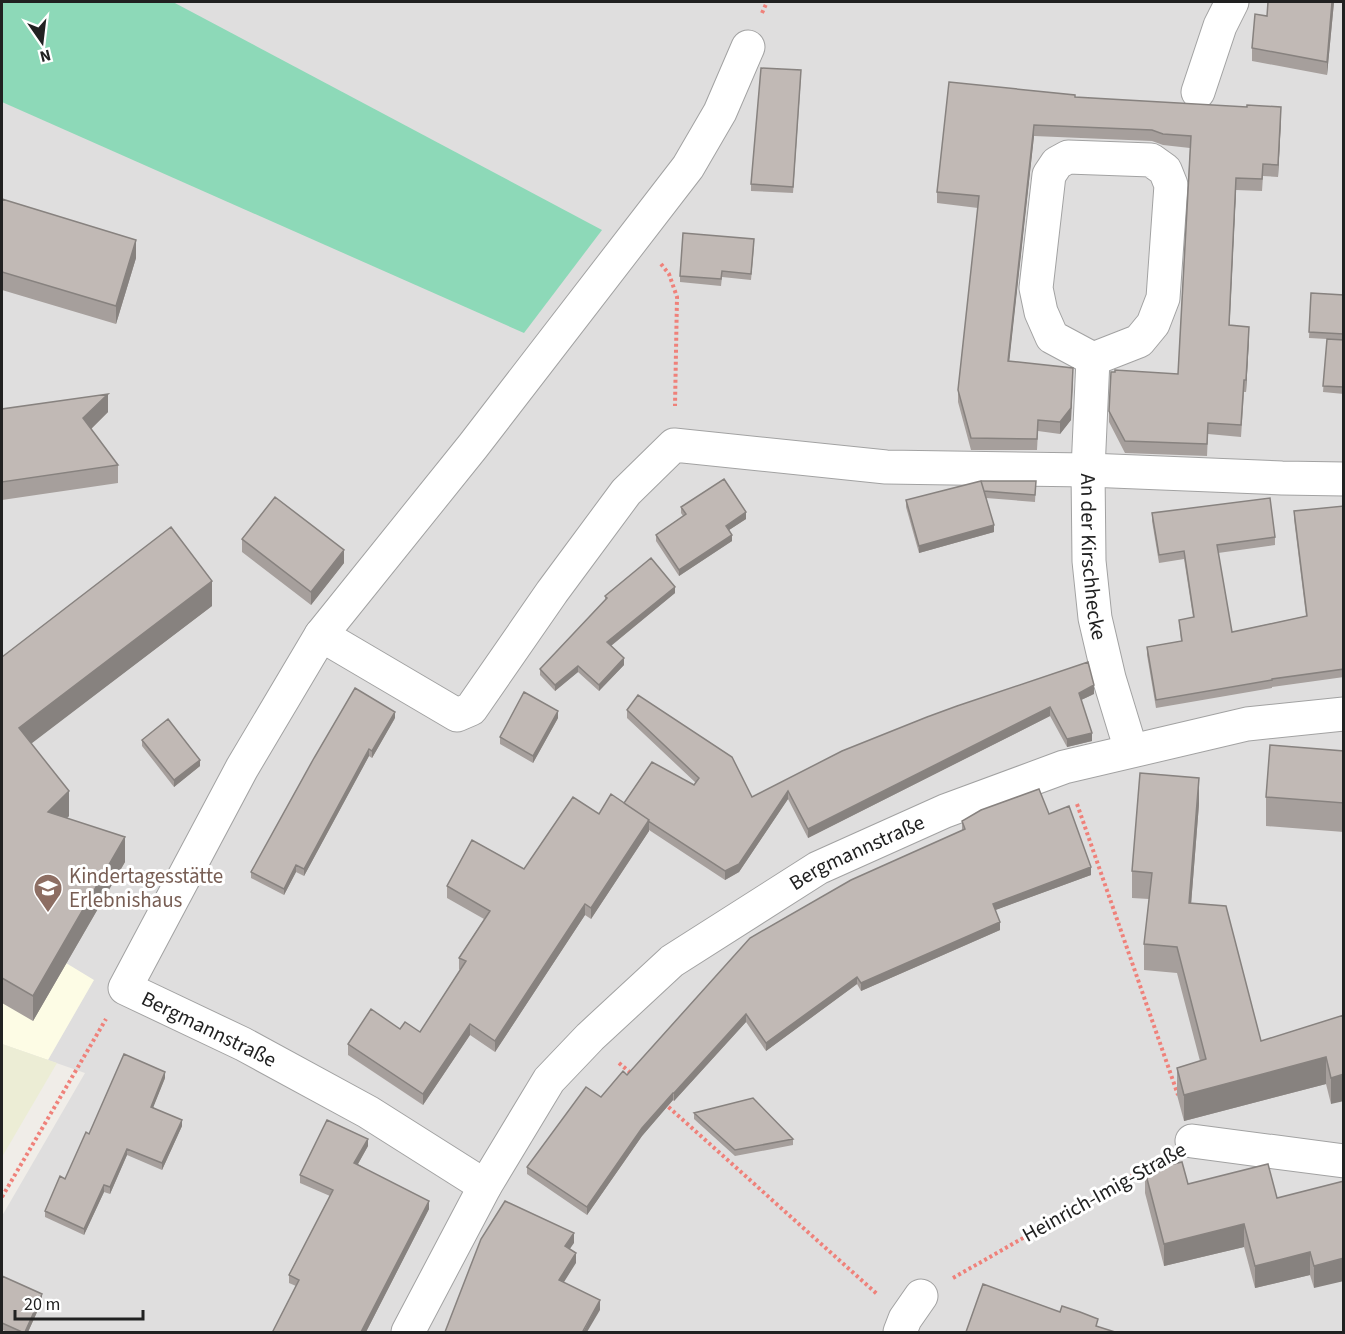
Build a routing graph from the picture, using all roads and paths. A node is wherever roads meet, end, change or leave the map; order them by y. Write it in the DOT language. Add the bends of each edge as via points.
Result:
graph roads {
  1 [pos="1232,2"];
  2 [pos="748,47"];
  3 [pos="1198,92"];
  4 [pos="636,234"];
  5 [pos="1093,359"];
  6 [pos="674,445"];
  7 [pos="1088,470"];
  8 [pos="1344,479"];
  9 [pos="321,635"];
  10 [pos="1344,714"];
  11 [pos="1131,750"];
  12 [pos="1064,766"];
  13 [pos="124,988"];
  14 [pos="590,1037"];
  15 [pos="634,1076"];
  16 [pos="660,1100"];
  17 [pos="1192,1142"];
  18 [pos="1344,1161"];
  19 [pos="485,1186"];
  20 [pos="2,1197"];
  21 [pos="909,1316"];
  22 [pos="408,1332"];
  1 -- 3 [label="street"];
  2 -- 4 [label="street, Bergmannstraße" via="720,112 688,167"];
  4 -- 6 [label="path" via="669,274 677,297"];
  4 -- 9 [label="street, Bergmannstraße"];
  5 -- 5 [label="street" via="1139,341 1153,324 1163,298 1171,185 1165,170 1151,160 1068,157 1057,163 1049,176 1036,288 1041,312 1052,337"];
  5 -- 7 [label="street, An der Kirschhecke"];
  6 -- 7 [label="street" via="886,467"];
  6 -- 9 [label="street" via="626,492 471,709 457,715"];
  7 -- 8 [label="street"];
  7 -- 11 [label="street, An der Kirschhecke" via="1089,561 1095,618"];
  9 -- 13 [label="street, Bergmannstraße" via="242,768"];
  10 -- 11 [label="street, Bergmannstraße" via="1247,724"];
  11 -- 12 [label="street, Bergmannstraße"];
  12 -- 14 [label="street, Bergmannstraße" via="945,811 818,868 672,961"];
  12 -- 17 [label="path"];
  13 -- 19 [label="street, Bergmannstraße" via="243,1044 368,1112"];
  13 -- 20 [label="path"];
  14 -- 15 [label="path"];
  14 -- 19 [label="street, Bergmannstraße" via="549,1080"];
  16 -- 21 [label="path"];
  17 -- 18 [label="street, Heinrich-Imig-Straße"];
  17 -- 21 [label="path, Heinrich-Imig-Straße"];
  19 -- 22 [label="street, Bergmannstraße"];
}
